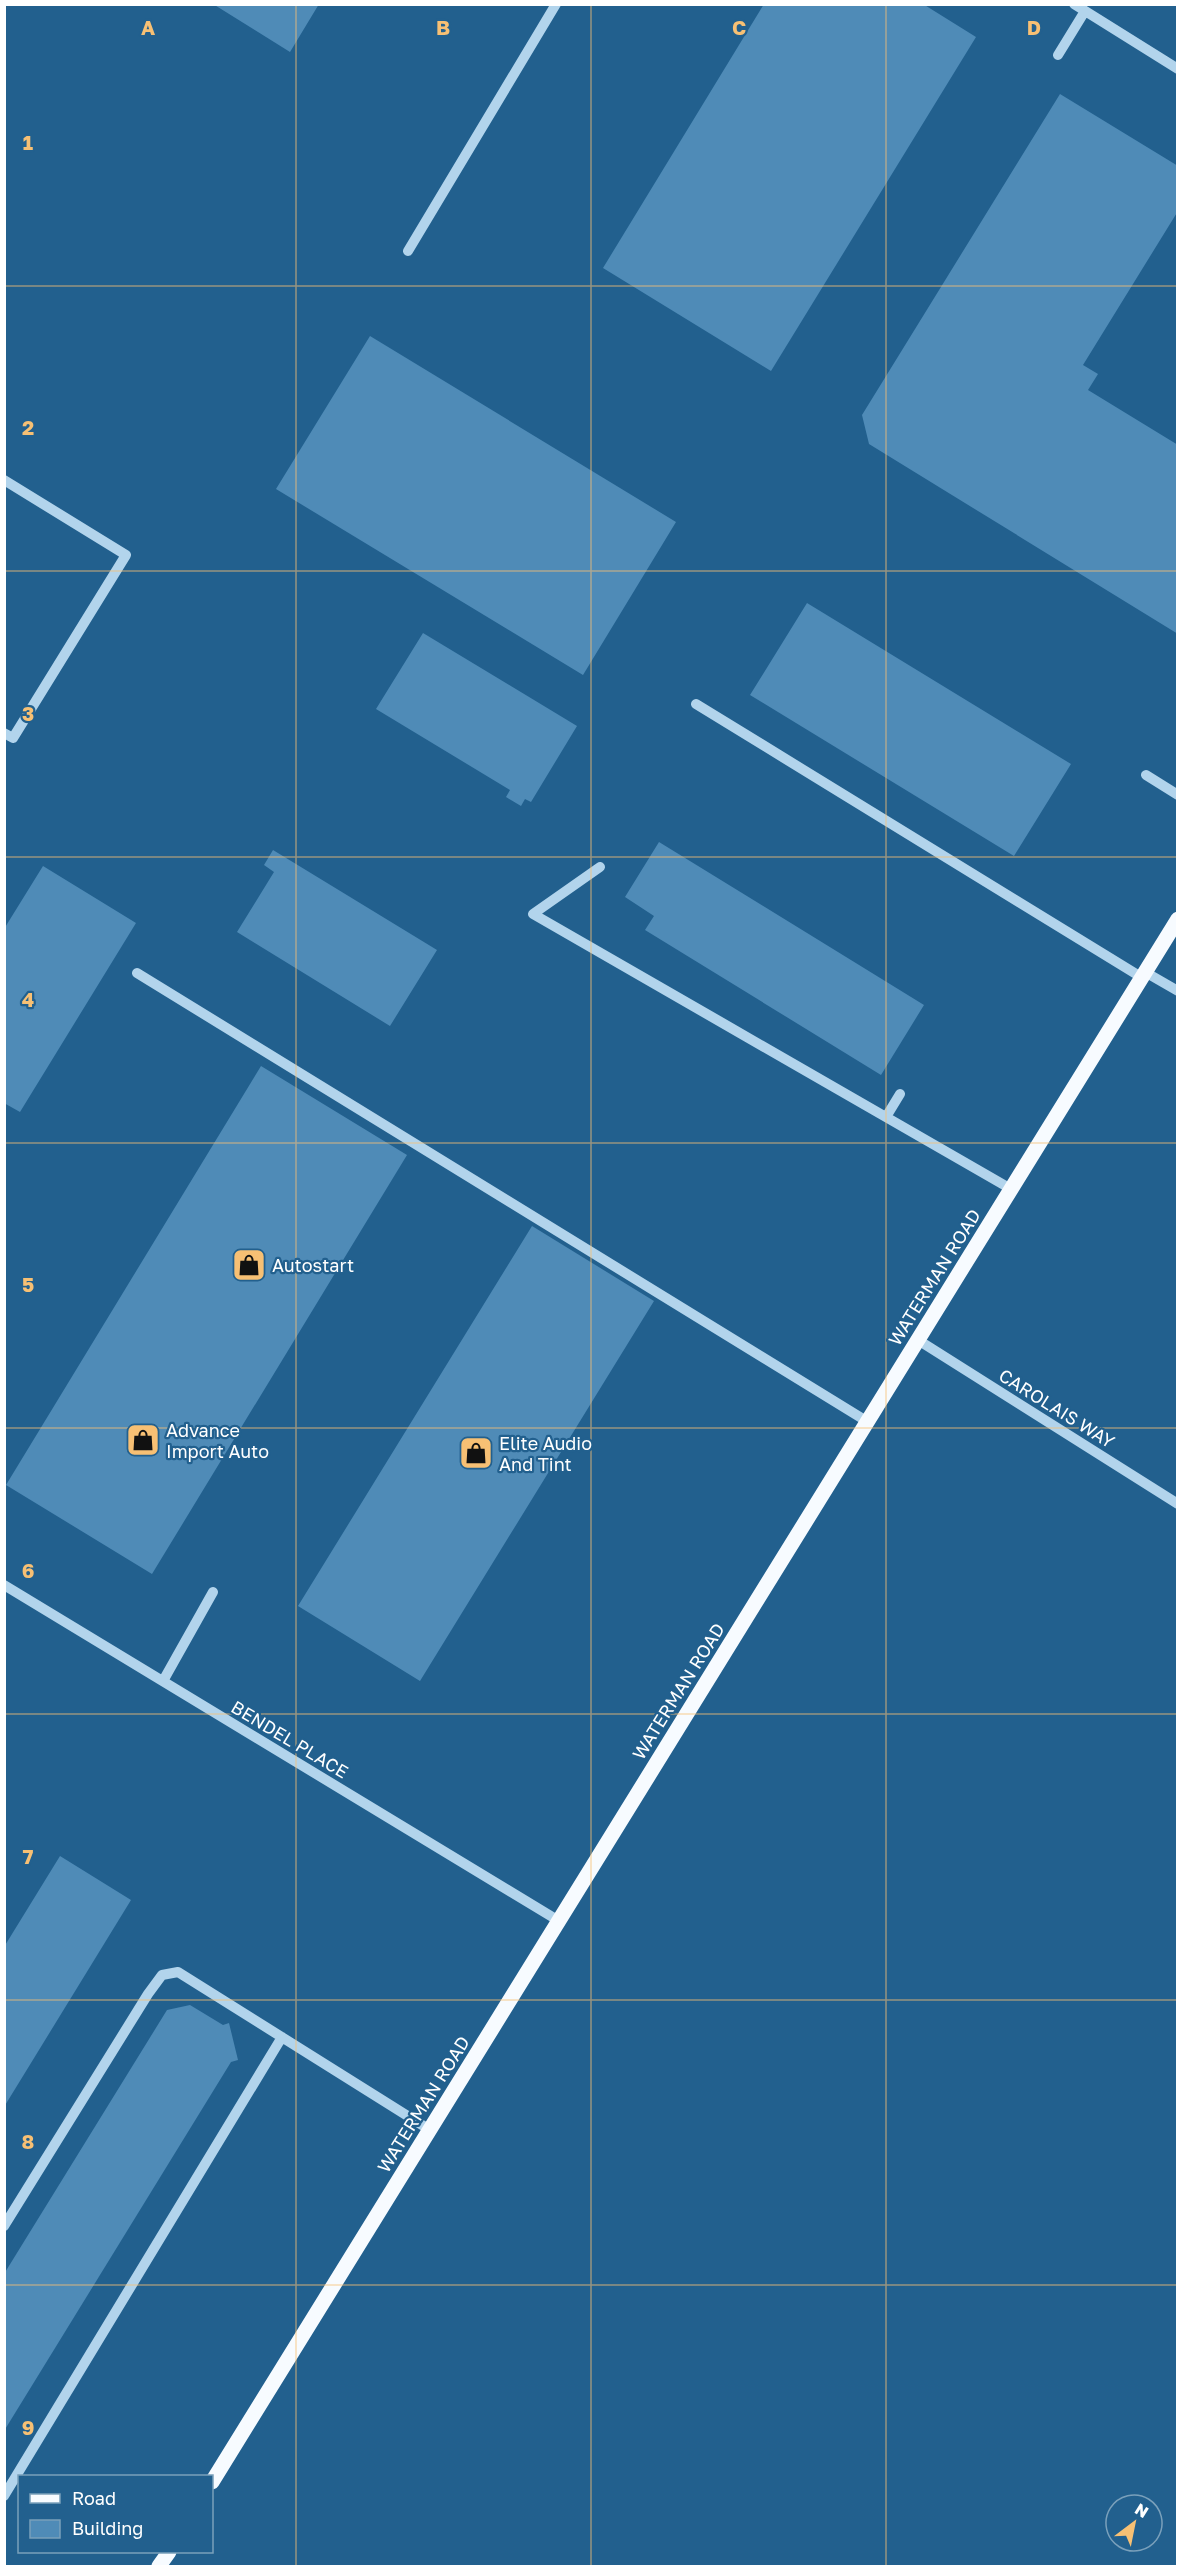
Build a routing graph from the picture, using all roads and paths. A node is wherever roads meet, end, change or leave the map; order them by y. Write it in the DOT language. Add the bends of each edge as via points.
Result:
graph roads {
  1 [pos="556,4"];
  2 [pos="1074,4"];
  3 [pos="1085,11"];
  4 [pos="1058,55"];
  5 [pos="1178,69"];
  6 [pos="408,251"];
  7 [pos="4,480"];
  8 [pos="696,704"];
  9 [pos="4,733"];
  10 [pos="1146,775"];
  11 [pos="1178,795"];
  12 [pos="600,867"];
  13 [pos="1178,919"];
  14 [pos="137,973"];
  15 [pos="1143,975"];
  16 [pos="1178,991"];
  17 [pos="900,1094"];
  18 [pos="886,1117"];
  19 [pos="1011,1189"];
  20 [pos="918,1340"];
  21 [pos="868,1422"];
  22 [pos="1178,1504"];
  23 [pos="4,1585"];
  24 [pos="213,1592"];
  25 [pos="163,1681"];
  26 [pos="559,1921"];
  27 [pos="282,2037"];
  28 [pos="430,2130"];
  29 [pos="4,2226"];
  30 [pos="213,2480"];
  31 [pos="4,2496"];
  32 [pos="168,2553"];
  33 [pos="159,2566"];
  1 -- 6 [label="street"];
  2 -- 3 [label="street"];
  3 -- 4 [label="street"];
  3 -- 5 [label="street"];
  7 -- 9 [label="street" via="126,555 13,738"];
  8 -- 15 [label="street"];
  10 -- 11 [label="street"];
  12 -- 18 [label="street" via="533,914"];
  13 -- 15 [label="main road, WATERMAN ROAD"];
  14 -- 21 [label="street"];
  15 -- 16 [label="street"];
  15 -- 19 [label="main road, WATERMAN ROAD"];
  17 -- 18 [label="street"];
  18 -- 19 [label="street"];
  19 -- 20 [label="main road, WATERMAN ROAD"];
  20 -- 21 [label="main road, WATERMAN ROAD"];
  20 -- 22 [label="street, CAROLAIS WAY"];
  21 -- 26 [label="main road, WATERMAN ROAD"];
  23 -- 25 [label="street, BENDEL PLACE"];
  24 -- 25 [label="street"];
  25 -- 26 [label="street, BENDEL PLACE"];
  26 -- 28 [label="main road, WATERMAN ROAD"];
  27 -- 28 [label="street"];
  27 -- 29 [label="street" via="178,1972 162,1975"];
  27 -- 31 [label="street"];
  28 -- 30 [label="main road, WATERMAN ROAD"];
  32 -- 33 [label="main road"];
}
